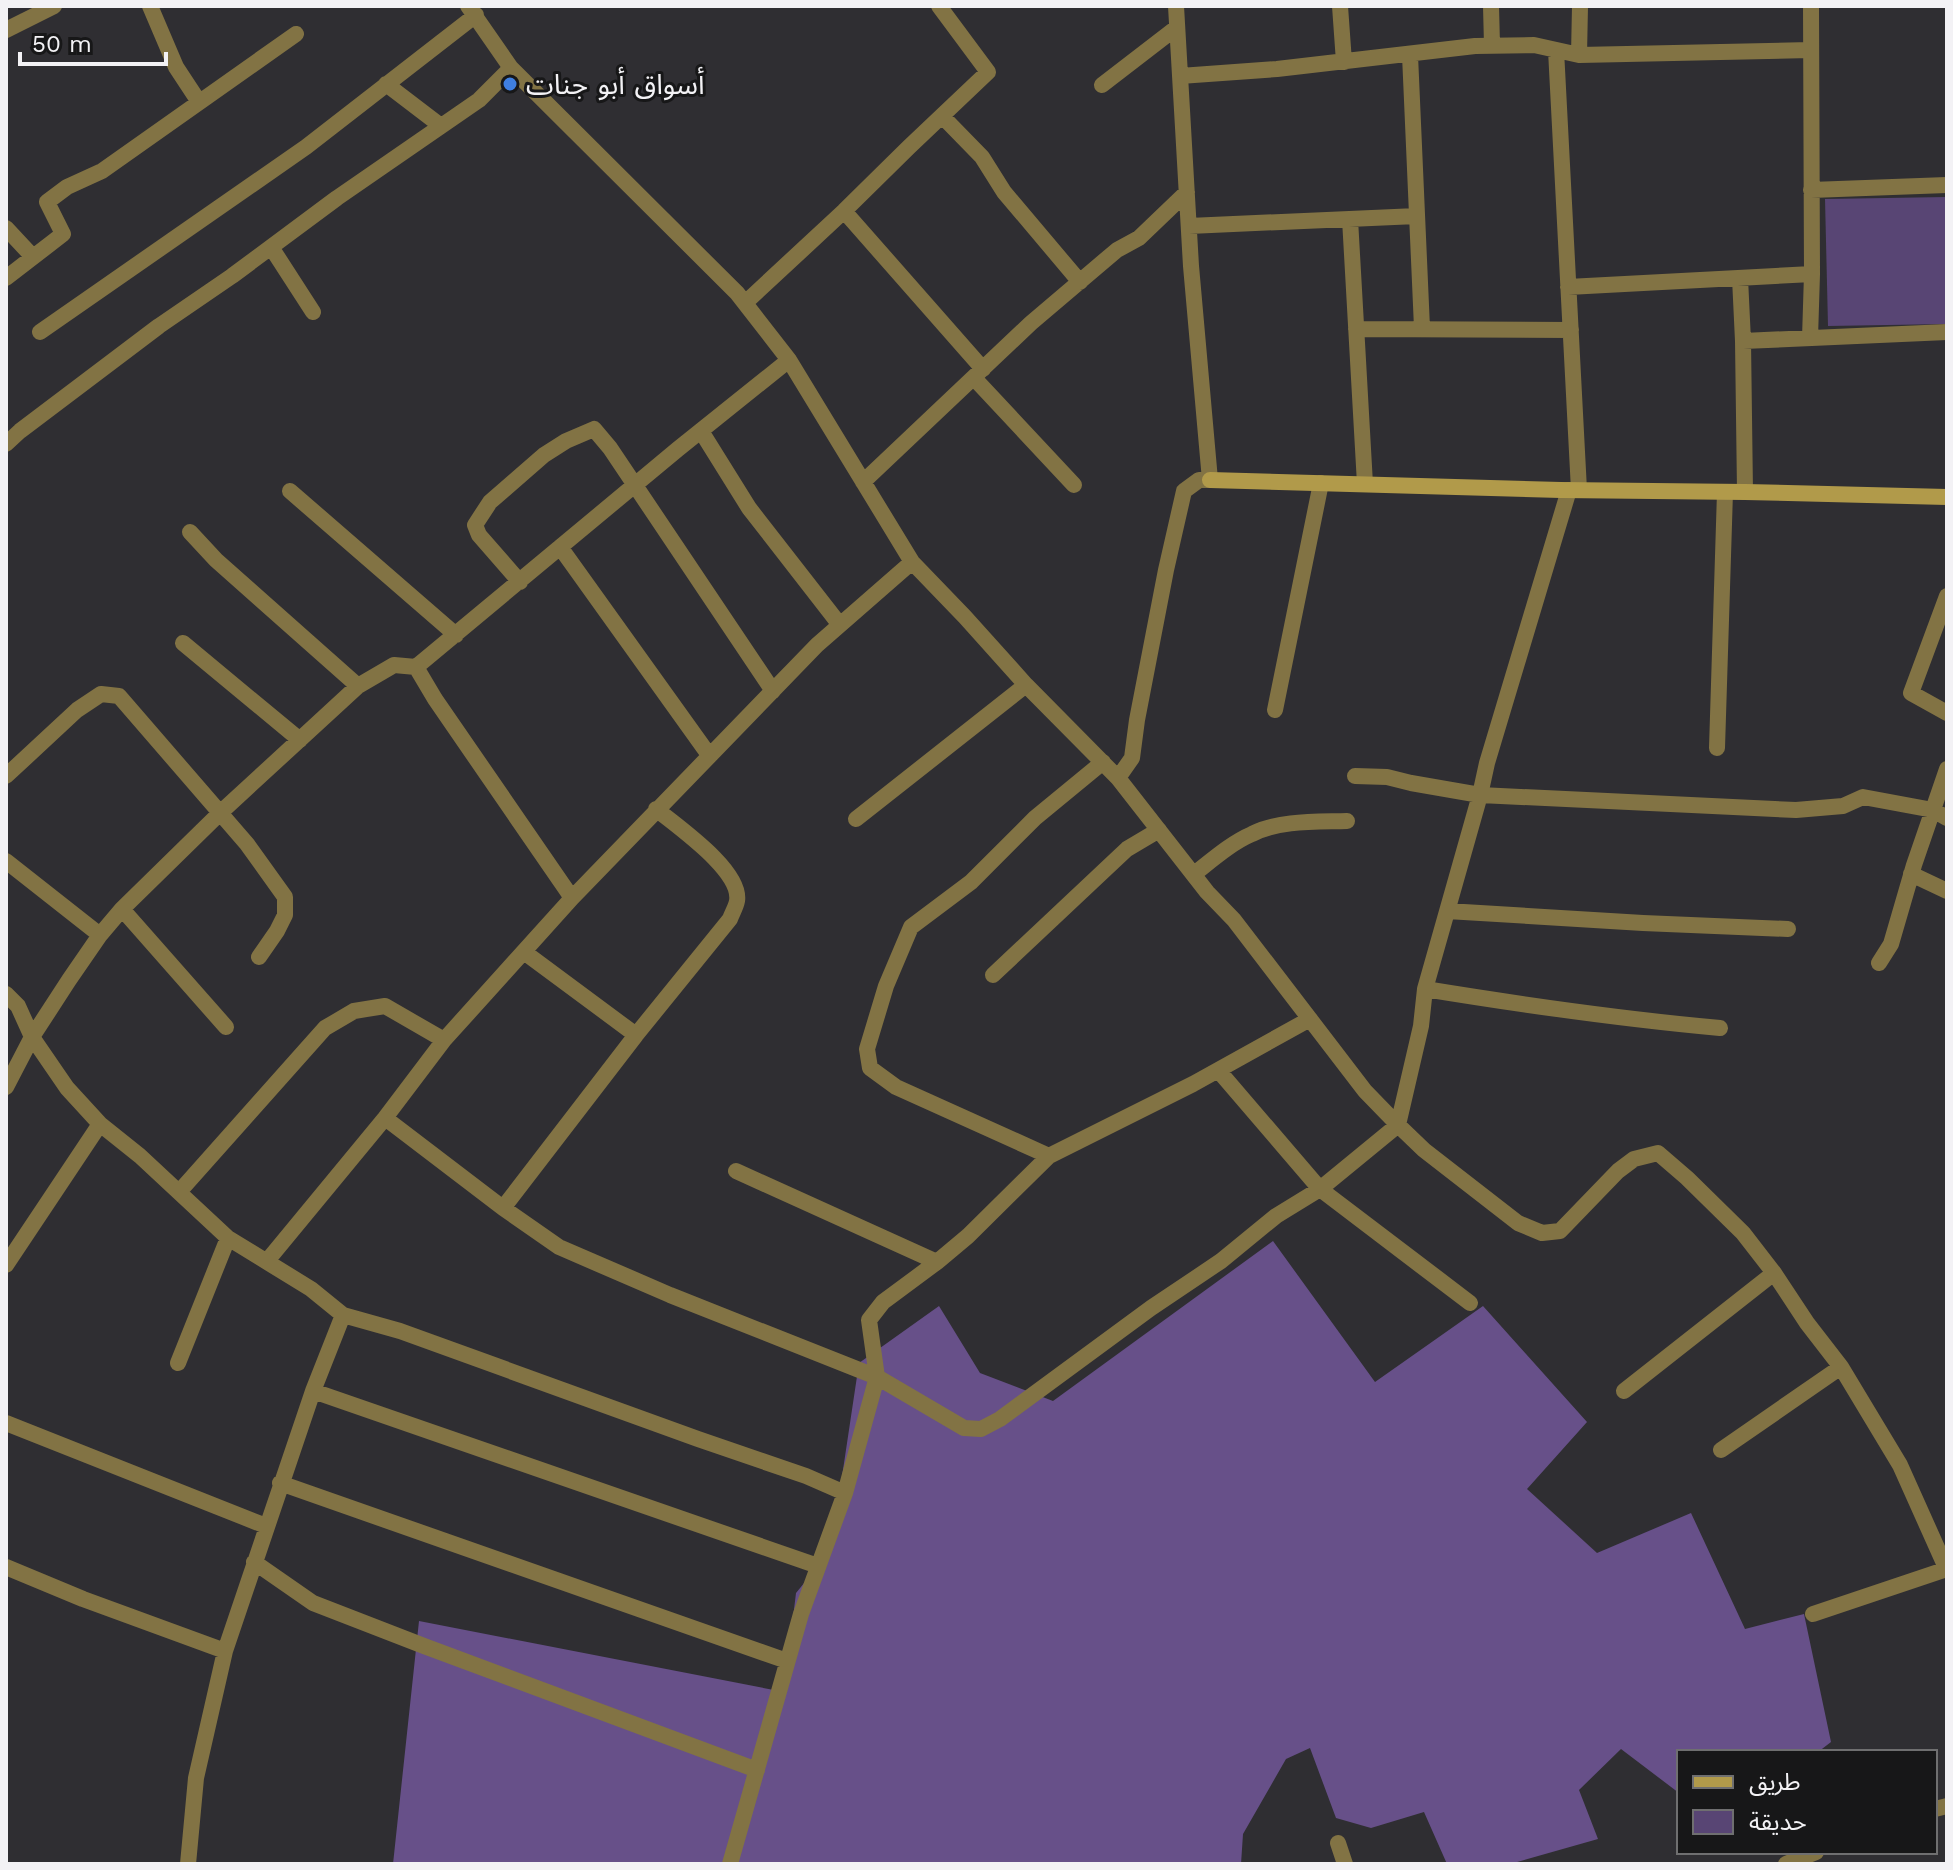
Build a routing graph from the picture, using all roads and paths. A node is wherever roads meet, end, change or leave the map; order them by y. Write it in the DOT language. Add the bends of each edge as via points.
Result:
graph roads {
  1 [pos="54,6"];
  2 [pos="150,6"];
  3 [pos="939,6"];
  4 [pos="1176,6"];
  5 [pos="1340,6"];
  6 [pos="1491,6"];
  7 [pos="1580,6"];
  8 [pos="1811,6"];
  9 [pos="472,10"];
  10 [pos="1176,28"];
  11 [pos="6,30"];
  12 [pos="296,34"];
  13 [pos="1492,45"];
  14 [pos="1556,50"];
  15 [pos="1810,50"];
  16 [pos="1410,55"];
  17 [pos="1579,55"];
  18 [pos="1344,62"];
  19 [pos="511,68"];
  20 [pos="1180,76"];
  21 [pos="386,84"];
  22 [pos="1102,85"];
  23 [pos="199,102"];
  24 [pos="942,116"];
  25 [pos="441,126"];
  26 [pos="1947,185"];
  27 [pos="1811,190"];
  28 [pos="1187,192"];
  29 [pos="844,211"];
  30 [pos="1417,216"];
  31 [pos="1350,219"];
  32 [pos="1189,226"];
  33 [pos="6,228"];
  34 [pos="271,247"];
  35 [pos="33,257"];
  36 [pos="1812,274"];
  37 [pos="6,278"];
  38 [pos="1740,278"];
  39 [pos="1080,282"];
  40 [pos="1568,287"];
  41 [pos="745,303"];
  42 [pos="313,312"];
  43 [pos="1422,328"];
  44 [pos="1356,329"];
  45 [pos="1571,330"];
  46 [pos="40,332"];
  47 [pos="1947,332"];
  48 [pos="1810,338"];
  49 [pos="1743,341"];
  50 [pos="789,360"];
  51 [pos="978,373"];
  52 [pos="701,431"];
  53 [pos="6,444"];
  54 [pos="1210,480"];
  55 [pos="863,482"];
  56 [pos="1321,483"];
  57 [pos="1365,484"];
  58 [pos="634,485"];
  59 [pos="1074,485"];
  60 [pos="1574,490"];
  61 [pos="290,491"];
  62 [pos="1725,492"];
  63 [pos="1745,492"];
  64 [pos="1947,497"];
  65 [pos="190,532"];
  66 [pos="560,547"];
  67 [pos="912,562"];
  68 [pos="520,582"];
  69 [pos="1947,596"];
  70 [pos="840,625"];
  71 [pos="456,635"];
  72 [pos="183,643"];
  73 [pos="416,667"];
  74 [pos="1026,685"];
  75 [pos="358,686"];
  76 [pos="773,691"];
  77 [pos="1275,710"];
  78 [pos="1947,713"];
  79 [pos="300,740"];
  80 [pos="1717,748"];
  81 [pos="709,755"];
  82 [pos="1103,762"];
  83 [pos="1947,769"];
  84 [pos="6,776"];
  85 [pos="1355,776"];
  86 [pos="1118,778"];
  87 [pos="1480,795"];
  88 [pos="656,809"];
  89 [pos="220,813"];
  90 [pos="1940,814"];
  91 [pos="856,819"];
  92 [pos="1347,821"];
  93 [pos="1159,830"];
  94 [pos="6,861"];
  95 [pos="1194,874"];
  96 [pos="1911,874"];
  97 [pos="1947,891"];
  98 [pos="572,898"];
  99 [pos="122,909"];
  100 [pos="1447,911"];
  101 [pos="1788,929"];
  102 [pos="100,935"];
  103 [pos="524,952"];
  104 [pos="259,957"];
  105 [pos="1879,963"];
  106 [pos="993,975"];
  107 [pos="1425,989"];
  108 [pos="6,994"];
  109 [pos="1310,1019"];
  110 [pos="226,1027"];
  111 [pos="1720,1028"];
  112 [pos="636,1035"];
  113 [pos="32,1037"];
  114 [pos="444,1040"];
  115 [pos="1218,1070"];
  116 [pos="6,1087"];
  117 [pos="385,1118"];
  118 [pos="100,1124"];
  119 [pos="1398,1125"];
  120 [pos="1049,1156"];
  121 [pos="736,1171"];
  122 [pos="1320,1189"];
  123 [pos="179,1192"];
  124 [pos="503,1208"];
  125 [pos="228,1238"];
  126 [pos="267,1261"];
  127 [pos="937,1262"];
  128 [pos="6,1265"];
  129 [pos="1774,1273"];
  130 [pos="1470,1303"];
  131 [pos="343,1315"];
  132 [pos="178,1363"];
  133 [pos="1841,1367"];
  134 [pos="877,1377"];
  135 [pos="313,1391"];
  136 [pos="1624,1391"];
  137 [pos="6,1423"];
  138 [pos="1721,1450"];
  139 [pos="280,1483"];
  140 [pos="845,1493"];
  141 [pos="266,1526"];
  142 [pos="254,1562"];
  143 [pos="818,1566"];
  144 [pos="6,1567"];
  145 [pos="1947,1570"];
  146 [pos="1813,1614"];
  147 [pos="225,1651"];
  148 [pos="787,1661"];
  149 [pos="757,1770"];
  150 [pos="1338,1843"];
  151 [pos="1811,1854"];
  152 [pos="188,1864"];
  153 [pos="730,1864"];
  154 [pos="1345,1864"];
  155 [pos="1786,1864"];
  1 -- 11 [label="street"];
  2 -- 23 [label="street" via="176,67"];
  3 -- 24 [label="street" via="988,72"];
  4 -- 10 [label="street"];
  5 -- 18 [label="street"];
  6 -- 13 [label="street"];
  7 -- 17 [label="street"];
  8 -- 15 [label="street"];
  9 -- 19 [label="street"];
  9 -- 21 [label="street"];
  10 -- 20 [label="street"];
  10 -- 22 [label="street"];
  12 -- 23 [label="street"];
  13 -- 14 [label="street"];
  13 -- 16 [label="street"];
  14 -- 17 [label="street"];
  14 -- 40 [label="street"];
  15 -- 17 [label="street"];
  15 -- 27 [label="street"];
  16 -- 18 [label="street"];
  16 -- 30 [label="street"];
  18 -- 20 [label="street"];
  19 -- 25 [label="street" via="479,100"];
  19 -- 41 [label="street"];
  20 -- 28 [label="street"];
  21 -- 25 [label="street"];
  21 -- 46 [label="street" via="306,147"];
  23 -- 35 [label="street" via="102,171 47,202 63,234"];
  24 -- 29 [label="street"];
  24 -- 39 [label="street" via="982,157 1004,192"];
  25 -- 34 [label="street"];
  26 -- 27 [label="street"];
  27 -- 36 [label="street"];
  28 -- 32 [label="street"];
  28 -- 39 [label="street" via="1139,238"];
  29 -- 41 [label="street"];
  29 -- 51 [label="street"];
  30 -- 31 [label="street"];
  30 -- 43 [label="street"];
  31 -- 32 [label="street"];
  31 -- 44 [label="street"];
  32 -- 54 [label="street"];
  33 -- 35 [label="street"];
  34 -- 42 [label="street"];
  34 -- 53 [label="street"];
  35 -- 37 [label="street"];
  36 -- 38 [label="street"];
  36 -- 48 [label="street"];
  38 -- 40 [label="street"];
  38 -- 49 [label="street"];
  39 -- 51 [label="street"];
  40 -- 45 [label="street"];
  41 -- 50 [label="street"];
  43 -- 44 [label="street"];
  43 -- 45 [label="street"];
  44 -- 57 [label="street"];
  45 -- 60 [label="street"];
  47 -- 48 [label="street"];
  48 -- 49 [label="street"];
  49 -- 63 [label="street"];
  50 -- 52 [label="street"];
  50 -- 55 [label="street"];
  51 -- 55 [label="street"];
  51 -- 59 [label="street"];
  52 -- 58 [label="street"];
  52 -- 70 [label="street" via="749,508"];
  54 -- 56 [label="street"];
  54 -- 86 [label="street" via="1199,480 1184,491 1132,758"];
  55 -- 67 [label="street"];
  56 -- 57 [label="street"];
  56 -- 77 [label="street"];
  57 -- 60 [label="street"];
  58 -- 66 [label="street"];
  58 -- 68 [label="street" via="594,429 544,455 490,502 475,525"];
  58 -- 76 [label="street"];
  60 -- 62 [label="street"];
  60 -- 87 [label="street"];
  61 -- 71 [label="street"];
  62 -- 63 [label="street"];
  62 -- 80 [label="street"];
  63 -- 64 [label="street"];
  65 -- 75 [label="street"];
  66 -- 68 [label="street"];
  66 -- 81 [label="street"];
  67 -- 70 [label="street"];
  67 -- 74 [label="street"];
  68 -- 71 [label="street"];
  69 -- 78 [label="street" via="1911,693"];
  70 -- 76 [label="street"];
  71 -- 73 [label="street"];
  72 -- 79 [label="street"];
  73 -- 75 [label="street" via="394,665"];
  73 -- 98 [label="street"];
  74 -- 82 [label="street"];
  74 -- 91 [label="street"];
  75 -- 79 [label="street"];
  76 -- 81 [label="street"];
  79 -- 89 [label="street"];
  81 -- 88 [label="street"];
  82 -- 86 [label="street"];
  82 -- 120 [label="street" via="1035,818 971,882 911,927 867,1049 870,1068 896,1087"];
  83 -- 90 [label="street"];
  84 -- 89 [label="street" via="77,710 101,694 119,696"];
  85 -- 87 [label="street"];
  86 -- 93 [label="street"];
  87 -- 90 [label="street" via="1796,810 1843,806 1863,797"];
  87 -- 100 [label="street"];
  88 -- 98 [label="street"];
  88 -- 112 [label="street" via="704,847 733,879 738,899 730,919"];
  89 -- 99 [label="street"];
  89 -- 104 [label="street" via="285,897 285,915"];
  90 -- 96 [label="street"];
  92 -- 95 [label="street" via="1269,827"];
  93 -- 95 [label="street"];
  93 -- 106 [label="street" via="1127,849"];
  94 -- 102 [label="street"];
  95 -- 109 [label="street"];
  96 -- 97 [label="street"];
  96 -- 105 [label="street" via="1891,944"];
  98 -- 103 [label="street"];
  99 -- 102 [label="street"];
  99 -- 110 [label="street"];
  100 -- 101 [label="street"];
  100 -- 107 [label="street"];
  102 -- 113 [label="street"];
  103 -- 112 [label="street"];
  103 -- 114 [label="street"];
  107 -- 111 [label="street"];
  107 -- 119 [label="street"];
  108 -- 113 [label="street" via="18,1006"];
  109 -- 115 [label="street"];
  109 -- 119 [label="street"];
  112 -- 124 [label="street"];
  113 -- 116 [label="street"];
  113 -- 118 [label="street"];
  114 -- 117 [label="street"];
  114 -- 123 [label="street" via="385,1006 354,1011 325,1028"];
  115 -- 120 [label="street"];
  115 -- 122 [label="street"];
  117 -- 124 [label="street"];
  117 -- 126 [label="street"];
  118 -- 123 [label="street"];
  118 -- 128 [label="street"];
  119 -- 122 [label="street"];
  119 -- 129 [label="street" via="1518,1223 1542,1233 1560,1231 1634,1159 1658,1153 1743,1233"];
  120 -- 127 [label="street"];
  121 -- 127 [label="street"];
  122 -- 130 [label="street"];
  122 -- 134 [label="street" via="981,1429 964,1428"];
  123 -- 125 [label="street"];
  124 -- 134 [label="street" via="559,1247"];
  125 -- 126 [label="street"];
  125 -- 132 [label="street"];
  126 -- 131 [label="street"];
  127 -- 134 [label="street" via="883,1302 869,1320"];
  129 -- 133 [label="street"];
  129 -- 136 [label="street"];
  131 -- 135 [label="street"];
  131 -- 140 [label="street" via="481,1359"];
  133 -- 138 [label="street"];
  133 -- 145 [label="street" via="1900,1465"];
  134 -- 140 [label="street"];
  135 -- 139 [label="street"];
  135 -- 143 [label="street"];
  137 -- 141 [label="street"];
  139 -- 141 [label="street"];
  139 -- 148 [label="street"];
  140 -- 143 [label="street"];
  141 -- 142 [label="street"];
  142 -- 147 [label="street"];
  142 -- 149 [label="street" via="313,1603"];
  143 -- 148 [label="street"];
  144 -- 147 [label="street"];
  145 -- 146 [label="street"];
  147 -- 152 [label="street" via="196,1778"];
  148 -- 149 [label="street"];
  149 -- 153 [label="street"];
  150 -- 154 [label="street"];
  151 -- 155 [label="street"];
}
